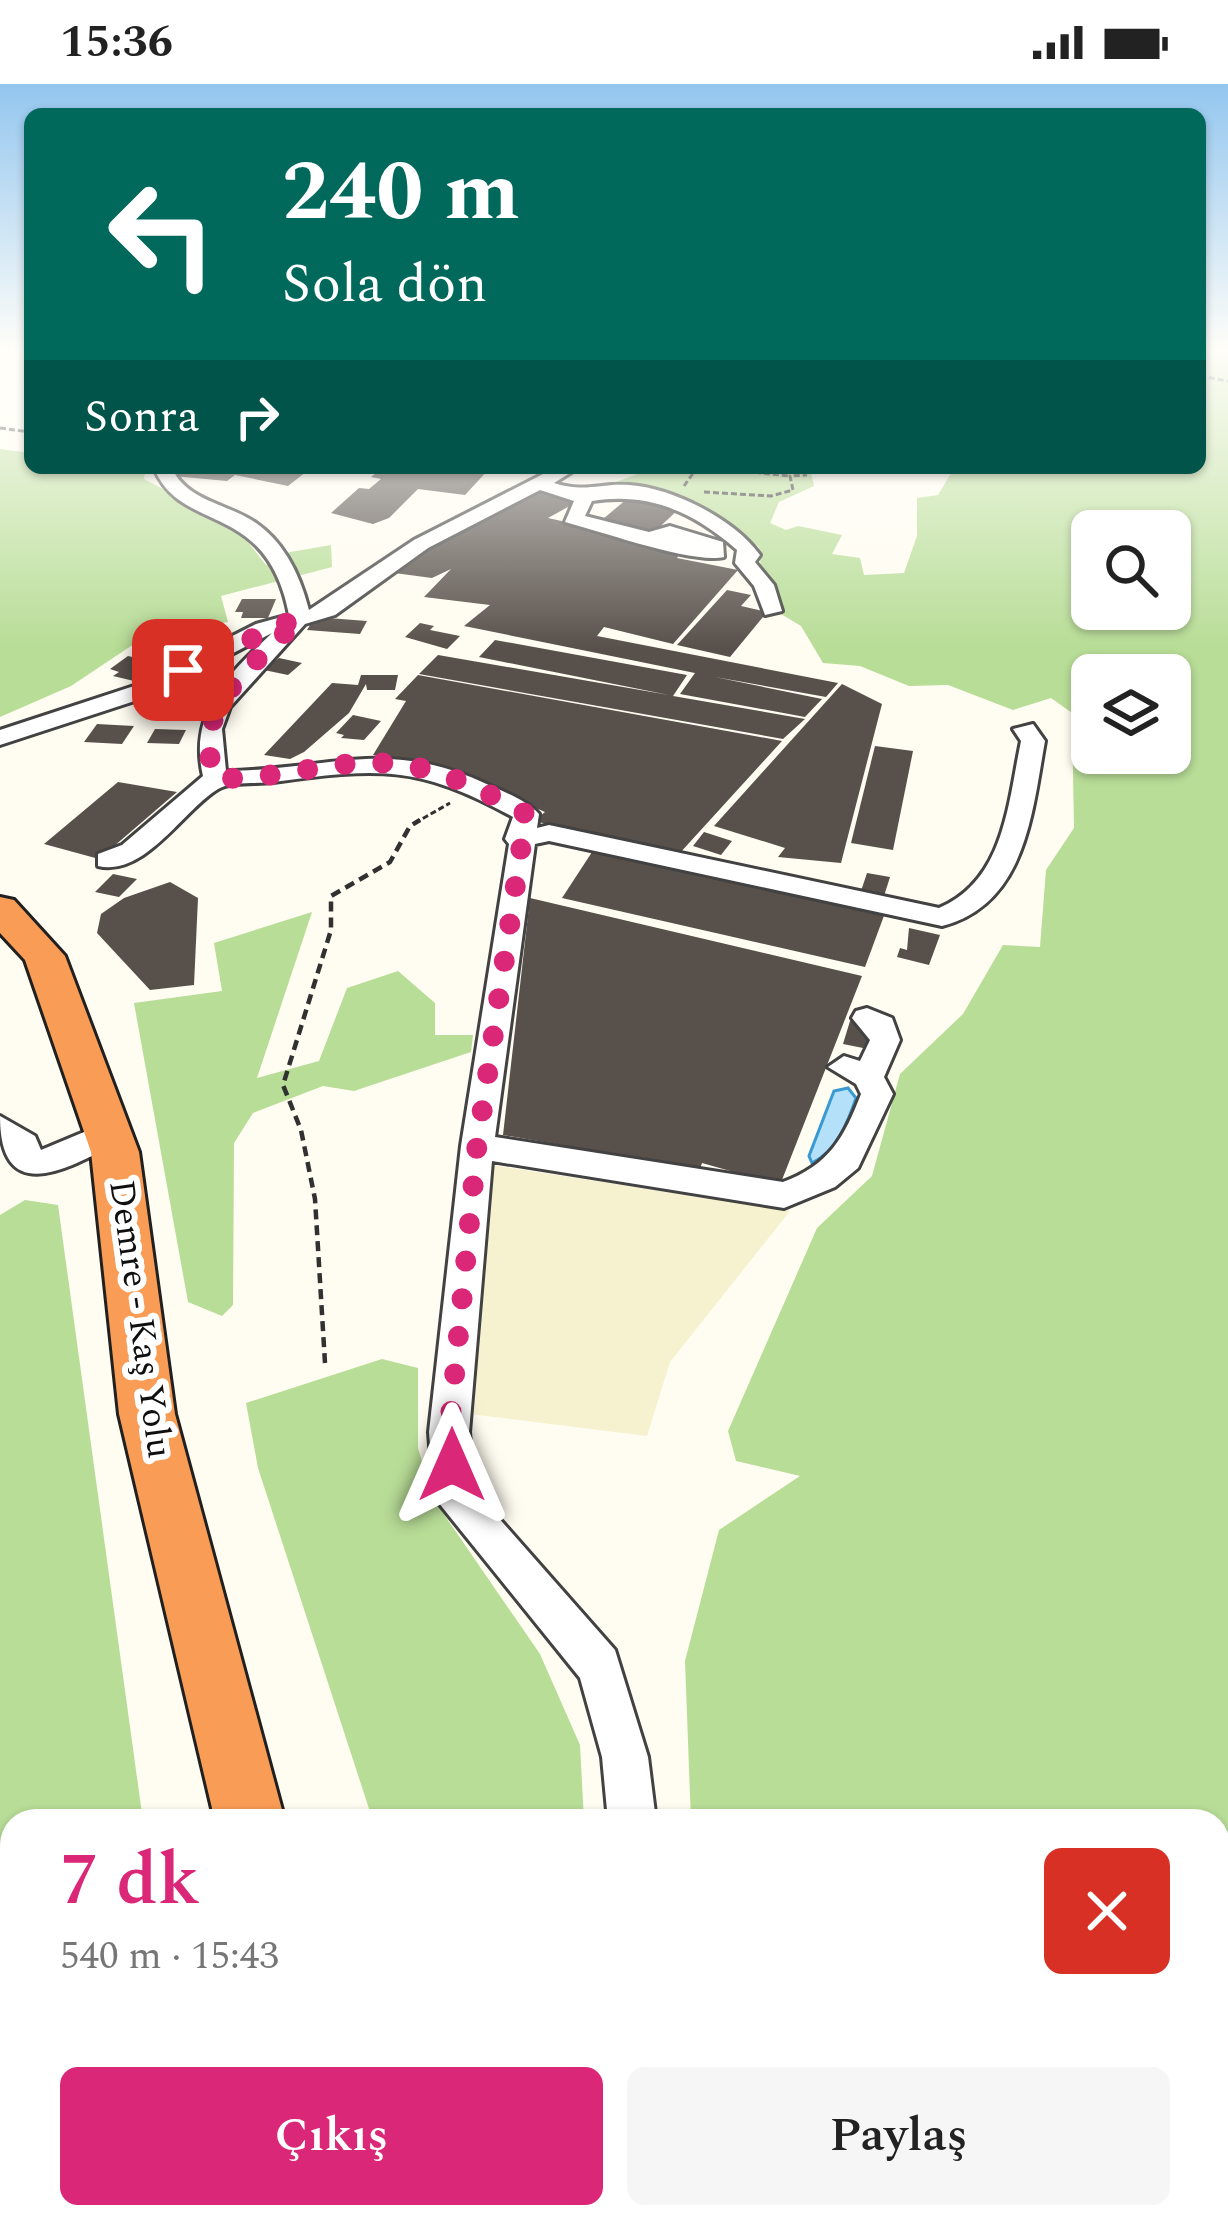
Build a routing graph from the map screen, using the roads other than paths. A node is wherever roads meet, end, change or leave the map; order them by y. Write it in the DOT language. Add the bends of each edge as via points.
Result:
graph roads {
  1 [pos="166,474"];
  2 [pos="558,474"];
  3 [pos="539,484"];
  4 [pos="580,497"];
  5 [pos="658,537"];
  6 [pos="772,611"];
  7 [pos="300,617"];
  8 [pos="1025,729"];
  9 [pos="0,738"];
  10 [pos="216,778"];
  11 [pos="518,839"];
  12 [pos="107,860"];
  13 [pos="0,909"];
  14 [pos="868,1018"];
  15 [pos="0,1128"];
  16 [pos="108,1134"];
  17 [pos="477,1146"];
  18 [pos="247,1809"];
  19 [pos="631,1809"];
  1 -- 7 [label="street" via="171,485 268,542"];
  2 -- 3 [label="street"];
  3 -- 4 [label="street"];
  3 -- 7 [label="street" via="422,544 328,611"];
  4 -- 5 [label="street" via="585,504 572,518"];
  4 -- 6 [label="street" via="626,490 682,501 696,521 745,545 745,562"];
  7 -- 9 [label="street" via="142,691"];
  7 -- 10 [label="street" via="230,683 216,709 209,760"];
  8 -- 11 [label="street" via="1033,741 1004,870 971,909 942,917 549,833"];
  10 -- 11 [label="street" via="382,762 460,782 526,814"];
  10 -- 12 [label="street" via="131,851"];
  11 -- 17 [label="street"];
  13 -- 16 [label="highway, Demre - Kaş Yolu" via="44,956"];
  14 -- 17 [label="street" via="881,1025 885,1040 856,1072 877,1094 852,1160 784,1195"];
  15 -- 16 [label="street" via="23,1145 30,1165"];
  16 -- 18 [label="highway, Demre - Kaş Yolu" via="148,1414"];
  17 -- 19 [label="street" via="449,1432 454,1497 599,1666"];
}
